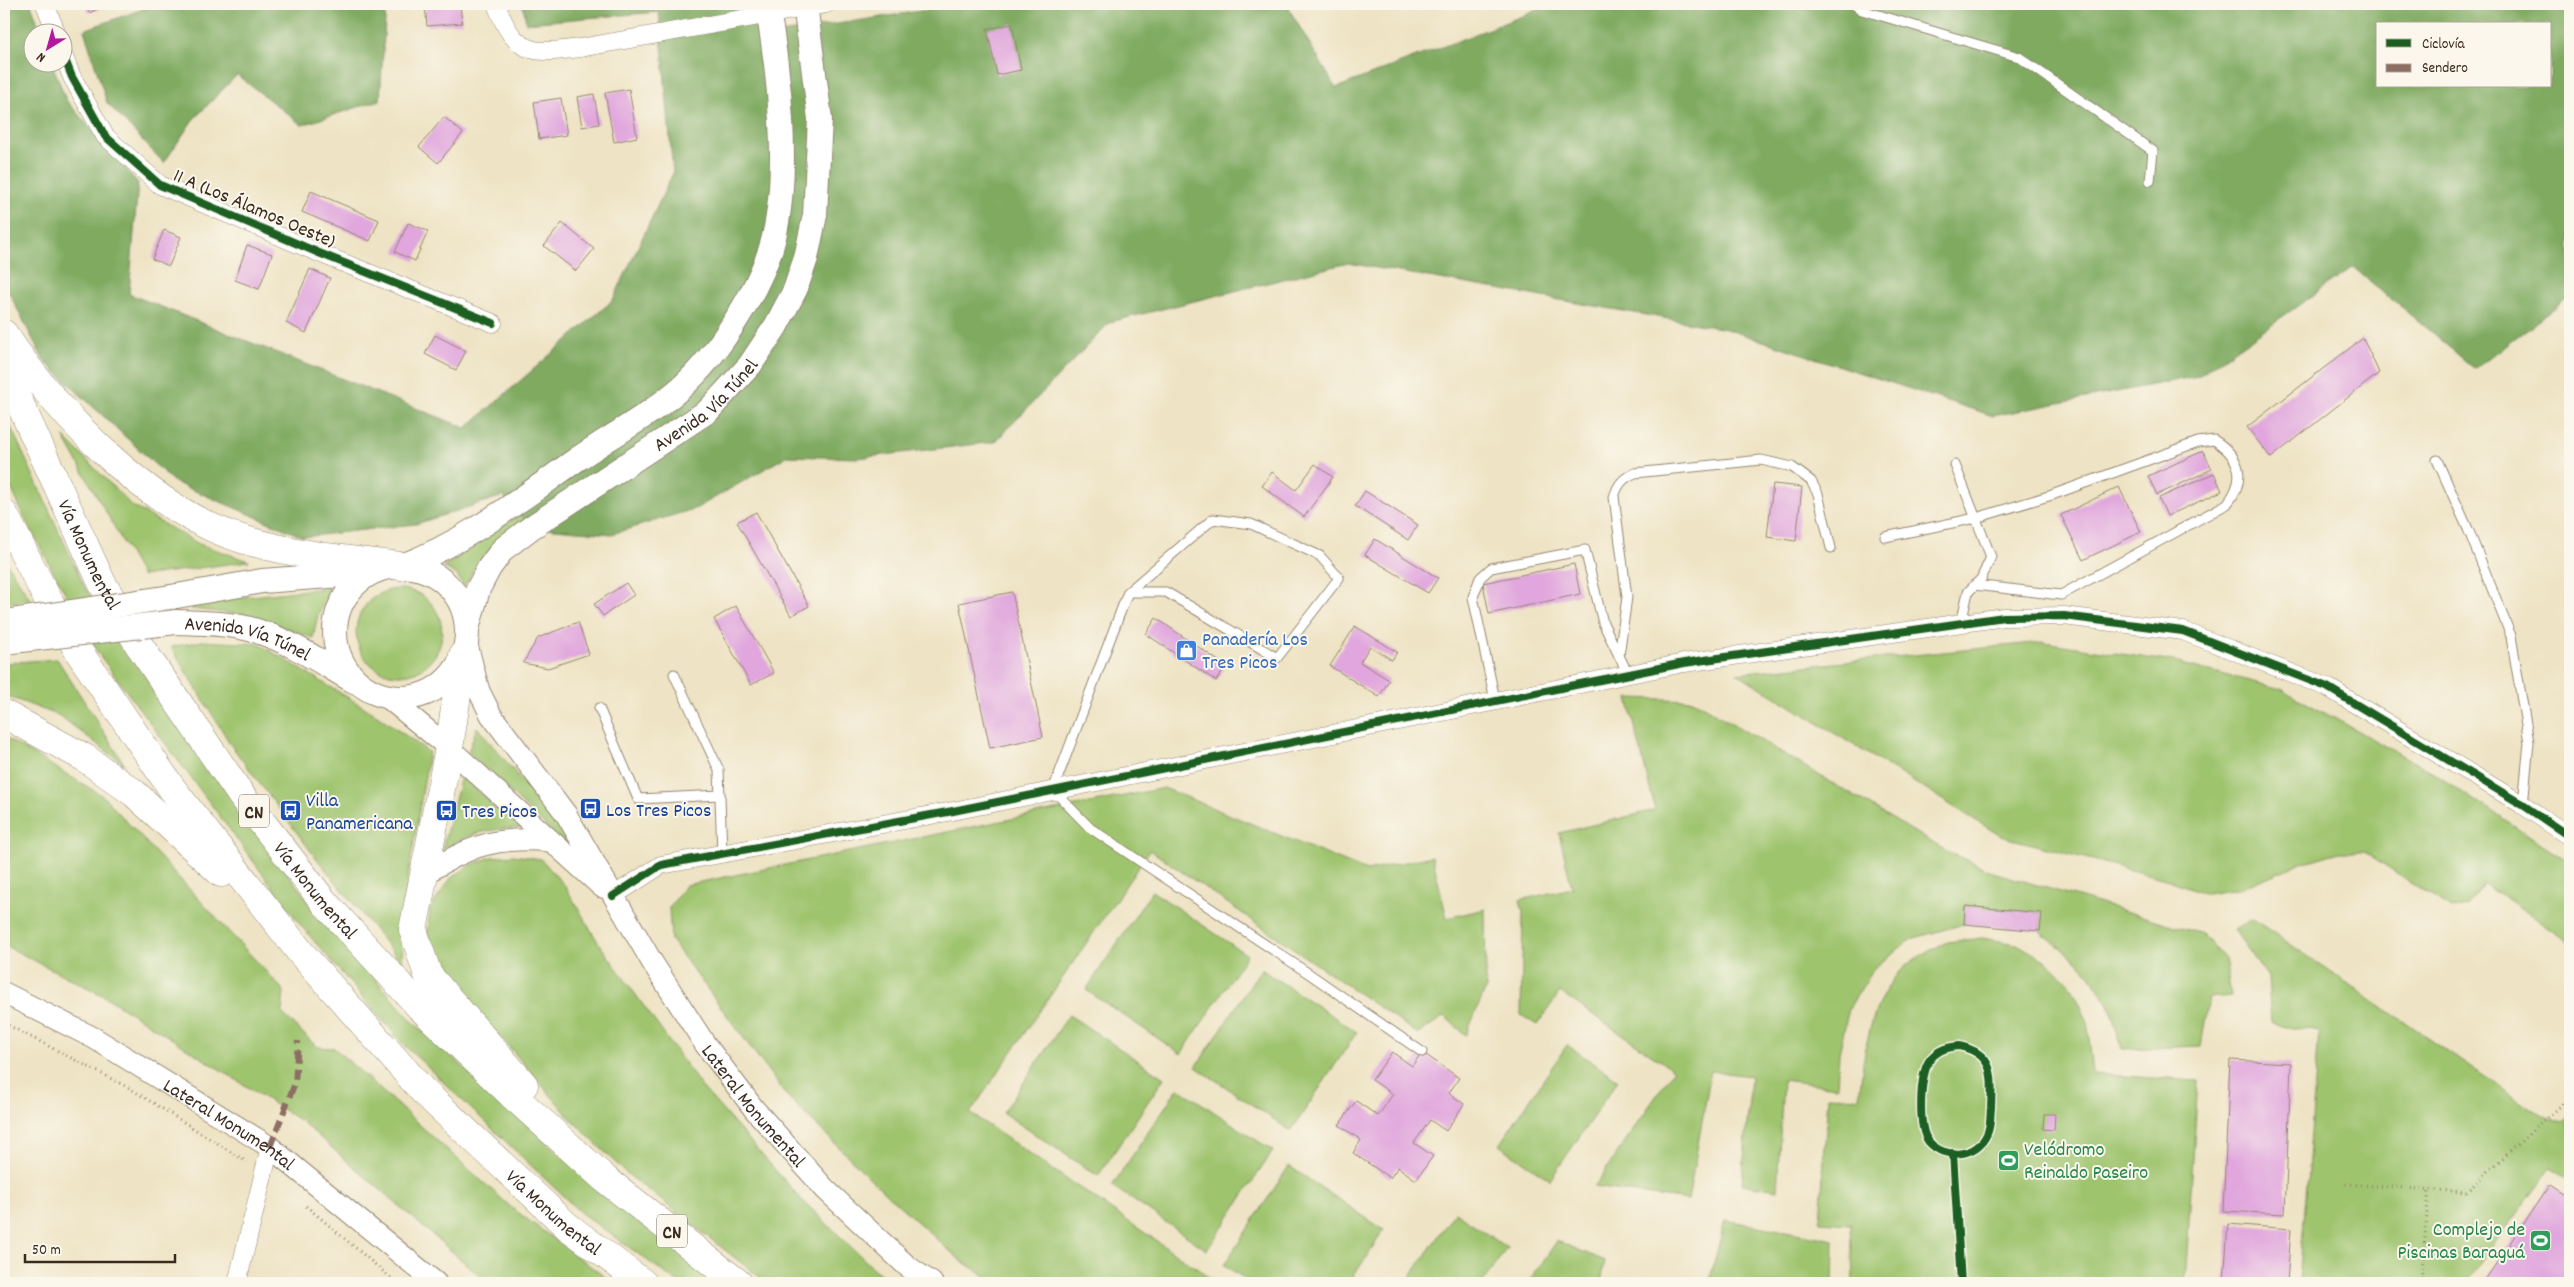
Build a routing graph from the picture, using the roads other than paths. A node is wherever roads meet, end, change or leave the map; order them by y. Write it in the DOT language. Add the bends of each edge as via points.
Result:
graph roads {
  1 [pos="45,4"];
  2 [pos="496,4"];
  3 [pos="1853,4"];
  4 [pos="812,5"];
  5 [pos="768,8"];
  6 [pos="52,22"];
  7 [pos="70,72"];
  8 [pos="2150,181"];
  9 [pos="493,323"];
  10 [pos="4,334"];
  11 [pos="4,369"];
  12 [pos="2437,460"];
  13 [pos="1955,465"];
  14 [pos="4,514"];
  15 [pos="1976,518"];
  16 [pos="4,535"];
  17 [pos="1885,537"];
  18 [pos="1831,548"];
  19 [pos="402,566"];
  20 [pos="370,573"];
  21 [pos="1974,585"];
  22 [pos="1128,592"];
  23 [pos="46,596"];
  24 [pos="4,622"];
  25 [pos="1961,623"];
  26 [pos="4,642"];
  27 [pos="465,642"];
  28 [pos="1619,656"];
  29 [pos="674,674"];
  30 [pos="1628,674"];
  31 [pos="363,686"];
  32 [pos="388,697"];
  33 [pos="1495,700"];
  34 [pos="599,708"];
  35 [pos="4,714"];
  36 [pos="449,748"];
  37 [pos="1053,790"];
  38 [pos="720,795"];
  39 [pos="2524,805"];
  40 [pos="2570,837"];
  41 [pos="550,841"];
  42 [pos="722,853"];
  43 [pos="423,875"];
  44 [pos="612,896"];
  45 [pos="301,953"];
  46 [pos="4,993"];
  47 [pos="1422,1052"];
  48 [pos="270,1147"];
  49 [pos="605,1179"];
  50 [pos="237,1283"];
  51 [pos="436,1283"];
  52 [pos="643,1283"];
  53 [pos="738,1283"];
  54 [pos="932,1283"];
  1 -- 6 [label="street"];
  2 -- 5 [label="street" via="504,25 520,44 539,53 580,48"];
  3 -- 8 [label="lane" via="1862,10 2018,57 2153,151"];
  4 -- 5 [label="street"];
  4 -- 27 [label="main road, Avenida Vía Túnel" via="820,119 815,215 795,290 776,326 750,365 708,411 532,526 503,549 478,589"];
  5 -- 19 [label="main road, Avenida Vía Túnel" via="782,143 780,206 774,238 744,307 702,367 681,388 526,496 423,558"];
  7 -- 9 [label="street, 11 A (Los Álamos Oeste)" via="105,136 160,185"];
  10 -- 19 [label="highway" via="90,439 131,475 206,525 243,540 282,550"];
  11 -- 49 [label="highway, Vía Monumental / CN" via="102,583 139,645 243,798 324,902 420,1007"];
  12 -- 39 [label="lane" via="2511,636 2529,742"];
  13 -- 15 [label="lane"];
  14 -- 23 [label="highway, Vía Monumental / CN"];
  15 -- 17 [label="lane"];
  15 -- 21 [label="lane" via="1991,556 1987,569"];
  15 -- 21 [label="lane" via="2052,495 2198,442 2214,440 2225,447 2236,462 2240,480 2227,504 2060,595"];
  16 -- 23 [label="highway"];
  18 -- 28 [label="lane" via="1818,494 1811,481 1792,467 1761,460 1635,473 1624,478 1614,497 1627,597"];
  19 -- 20 [label="main road"];
  19 -- 27 [label="main road" via="434,575 450,589 462,607"];
  20 -- 24 [label="main road, Avenida Vía Túnel, bridge" via="262,581"];
  20 -- 31 [label="main road" via="352,586 340,605 334,627 337,650 347,670"];
  21 -- 25 [label="lane" via="1968,592"];
  22 -- 22 [label="lane" via="1166,592 1277,658 1339,578 1320,556 1251,524 1213,519"];
  22 -- 37 [label="lane"];
  23 -- 45 [label="highway, Vía Monumental / CN" via="79,652 173,790"];
  25 -- 30 [label="street" via="1730,655"];
  25 -- 39 [label="street" via="2004,617 2064,616 2184,631 2327,687"];
  26 -- 31 [label="main road, Avenida Vía Túnel, bridge" via="176,622 217,624 256,630 294,646"];
  27 -- 32 [label="main road" via="454,671 441,685 406,698"];
  27 -- 36 [label="highway"];
  27 -- 44 [label="street, Lateral Monumental" via="479,691 491,715 566,814"];
  28 -- 30 [label="lane"];
  28 -- 33 [label="lane" via="1603,623 1585,550 1491,568 1480,578 1473,597"];
  29 -- 38 [label="lane" via="719,770"];
  30 -- 33 [label="street"];
  31 -- 32 [label="main road"];
  32 -- 36 [label="street, Lateral Monumental"];
  33 -- 37 [label="street"];
  34 -- 38 [label="lane" via="638,799"];
  35 -- 45 [label="highway" via="85,758 134,793 218,869"];
  36 -- 41 [label="street, Lateral Monumental"];
  36 -- 43 [label="highway"];
  37 -- 42 [label="street"];
  37 -- 47 [label="lane" via="1090,828"];
  38 -- 42 [label="lane"];
  39 -- 40 [label="street"];
  41 -- 43 [label="street" via="488,842 449,858"];
  41 -- 44 [label="street, Lateral Monumental"];
  42 -- 44 [label="street" via="661,865"];
  43 -- 49 [label="highway" via="414,930 428,975"];
  44 -- 54 [label="street, Lateral Monumental" via="705,1044 754,1110 825,1189 907,1266"];
  45 -- 52 [label="highway, Vía Monumental / CN" via="423,1091 567,1226"];
  46 -- 48 [label="street, Lateral Monumental" via="94,1038"];
  48 -- 50 [label="street"];
  48 -- 51 [label="street, Lateral Monumental"];
  49 -- 53 [label="highway, Vía Monumental / CN"];
}
